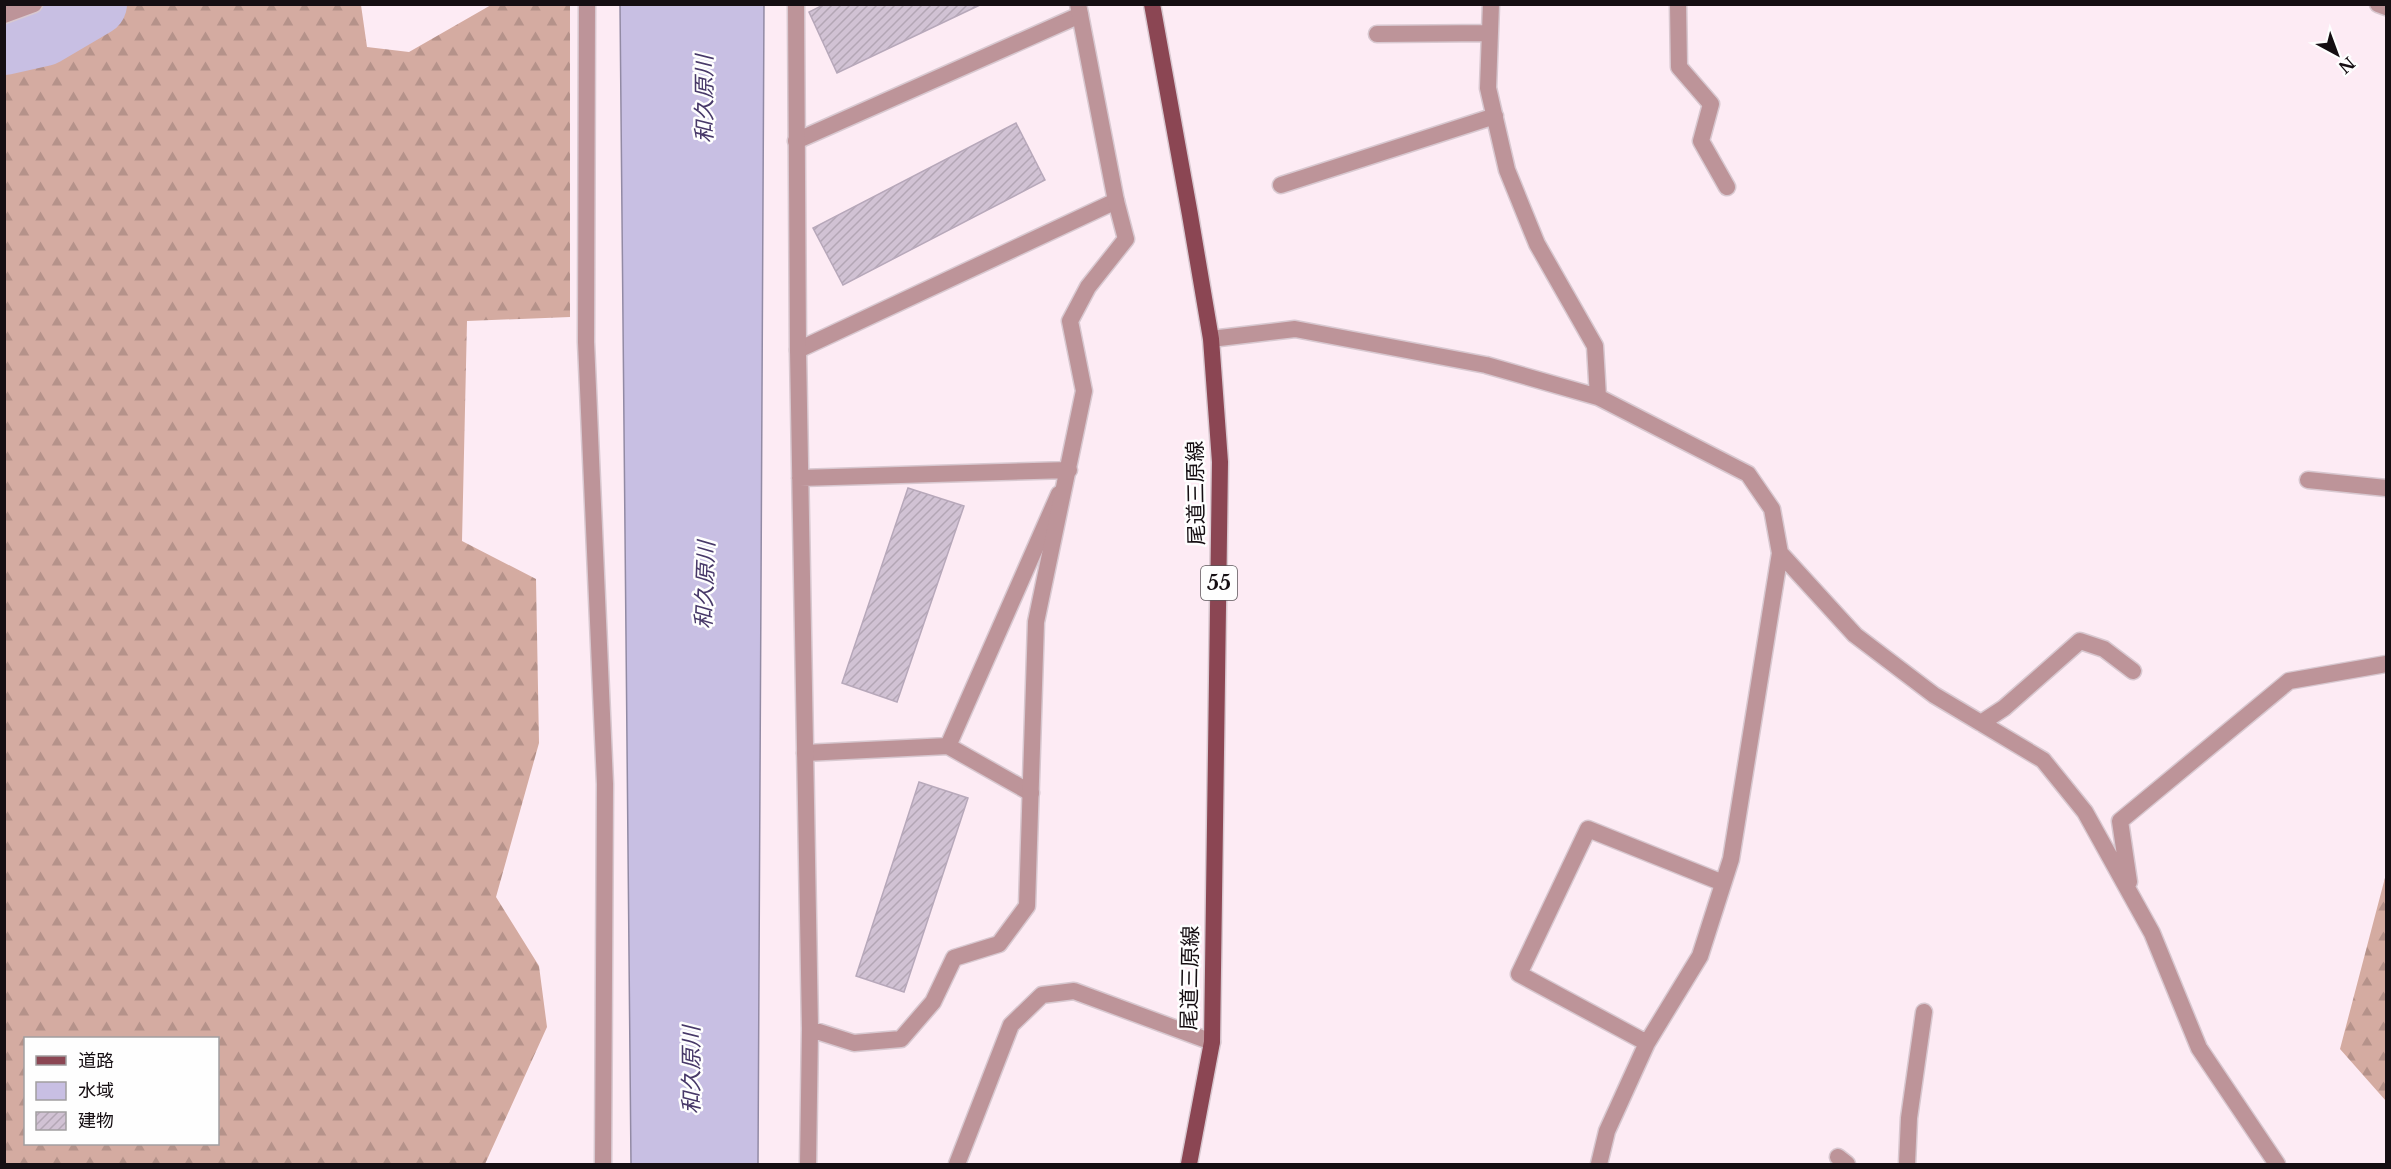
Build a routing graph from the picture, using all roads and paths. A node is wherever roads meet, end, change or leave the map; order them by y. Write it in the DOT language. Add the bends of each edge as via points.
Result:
graph roads {
  1 [pos="33,4"];
  2 [pos="587,4"];
  3 [pos="796,4"];
  4 [pos="1152,4"];
  5 [pos="1491,4"];
  6 [pos="1678,4"];
  7 [pos="2378,4"];
  8 [pos="2386,6"];
  9 [pos="1079,10"];
  10 [pos="4,15"];
  11 [pos="1490,33"];
  12 [pos="1377,34"];
  13 [pos="1495,116"];
  14 [pos="796,141"];
  15 [pos="1281,185"];
  16 [pos="1727,187"];
  17 [pos="1116,201"];
  18 [pos="1211,339"];
  19 [pos="798,350"];
  20 [pos="1598,397"];
  21 [pos="1069,470"];
  22 [pos="800,477"];
  23 [pos="2308,480"];
  24 [pos="2386,488"];
  25 [pos="1780,553"];
  26 [pos="2386,664"];
  27 [pos="2133,671"];
  28 [pos="1981,723"];
  29 [pos="948,746"];
  30 [pos="805,753"];
  31 [pos="1031,793"];
  32 [pos="1724,883"];
  33 [pos="2131,895"];
  34 [pos="1924,1012"];
  35 [pos="810,1029"];
  36 [pos="1212,1042"];
  37 [pos="1647,1043"];
  38 [pos="603,1164"];
  39 [pos="808,1164"];
  40 [pos="957,1164"];
  41 [pos="1189,1164"];
  42 [pos="1599,1164"];
  43 [pos="1907,1164"];
  44 [pos="2277,1164"];
  1 -- 10 [label="street"];
  2 -- 38 [label="street" via="586,342 605,784"];
  3 -- 14 [label="street"];
  4 -- 18 [label="main road, 尾道三原線 / 55"];
  5 -- 11 [label="street"];
  6 -- 16 [label="street" via="1679,67 1711,104 1701,141"];
  7 -- 8 [label="street"];
  9 -- 14 [label="street"];
  9 -- 17 [label="street"];
  11 -- 12 [label="street"];
  11 -- 13 [label="street" via="1488,88"];
  13 -- 15 [label="street"];
  13 -- 20 [label="street" via="1508,171 1537,244 1595,346"];
  14 -- 19 [label="street"];
  17 -- 19 [label="street"];
  17 -- 21 [label="street" via="1126,239 1088,287 1070,321 1084,391"];
  18 -- 20 [label="street" via="1295,329 1486,364"];
  18 -- 36 [label="main road, 尾道三原線 / 55" via="1220,462"];
  19 -- 22 [label="street"];
  20 -- 25 [label="street" via="1748,474 1772,508"];
  21 -- 22 [label="street"];
  21 -- 29 [label="street"];
  21 -- 31 [label="street" via="1036,622"];
  22 -- 30 [label="street"];
  23 -- 24 [label="street"];
  25 -- 28 [label="street" via="1855,635 1934,695"];
  25 -- 32 [label="street"];
  26 -- 33 [label="street" via="2289,681 2120,821"];
  27 -- 28 [label="street" via="2104,650 2080,641 2004,708"];
  28 -- 33 [label="street" via="2043,760 2085,812"];
  29 -- 30 [label="street"];
  29 -- 31 [label="street"];
  30 -- 35 [label="street"];
  31 -- 35 [label="street" via="1027,906 999,944 954,958 933,1002 902,1039 854,1043"];
  32 -- 37 [label="street" via="1700,956"];
  32 -- 37 [label="street" via="1588,829 1519,974"];
  33 -- 44 [label="street" via="2199,1048"];
  34 -- 43 [label="street" via="1909,1118"];
  35 -- 39 [label="street"];
  36 -- 40 [label="street" via="1074,991 1042,995 1011,1025"];
  36 -- 41 [label="main road, 尾道三原線 / 55"];
  37 -- 42 [label="street" via="1607,1131"];
}
